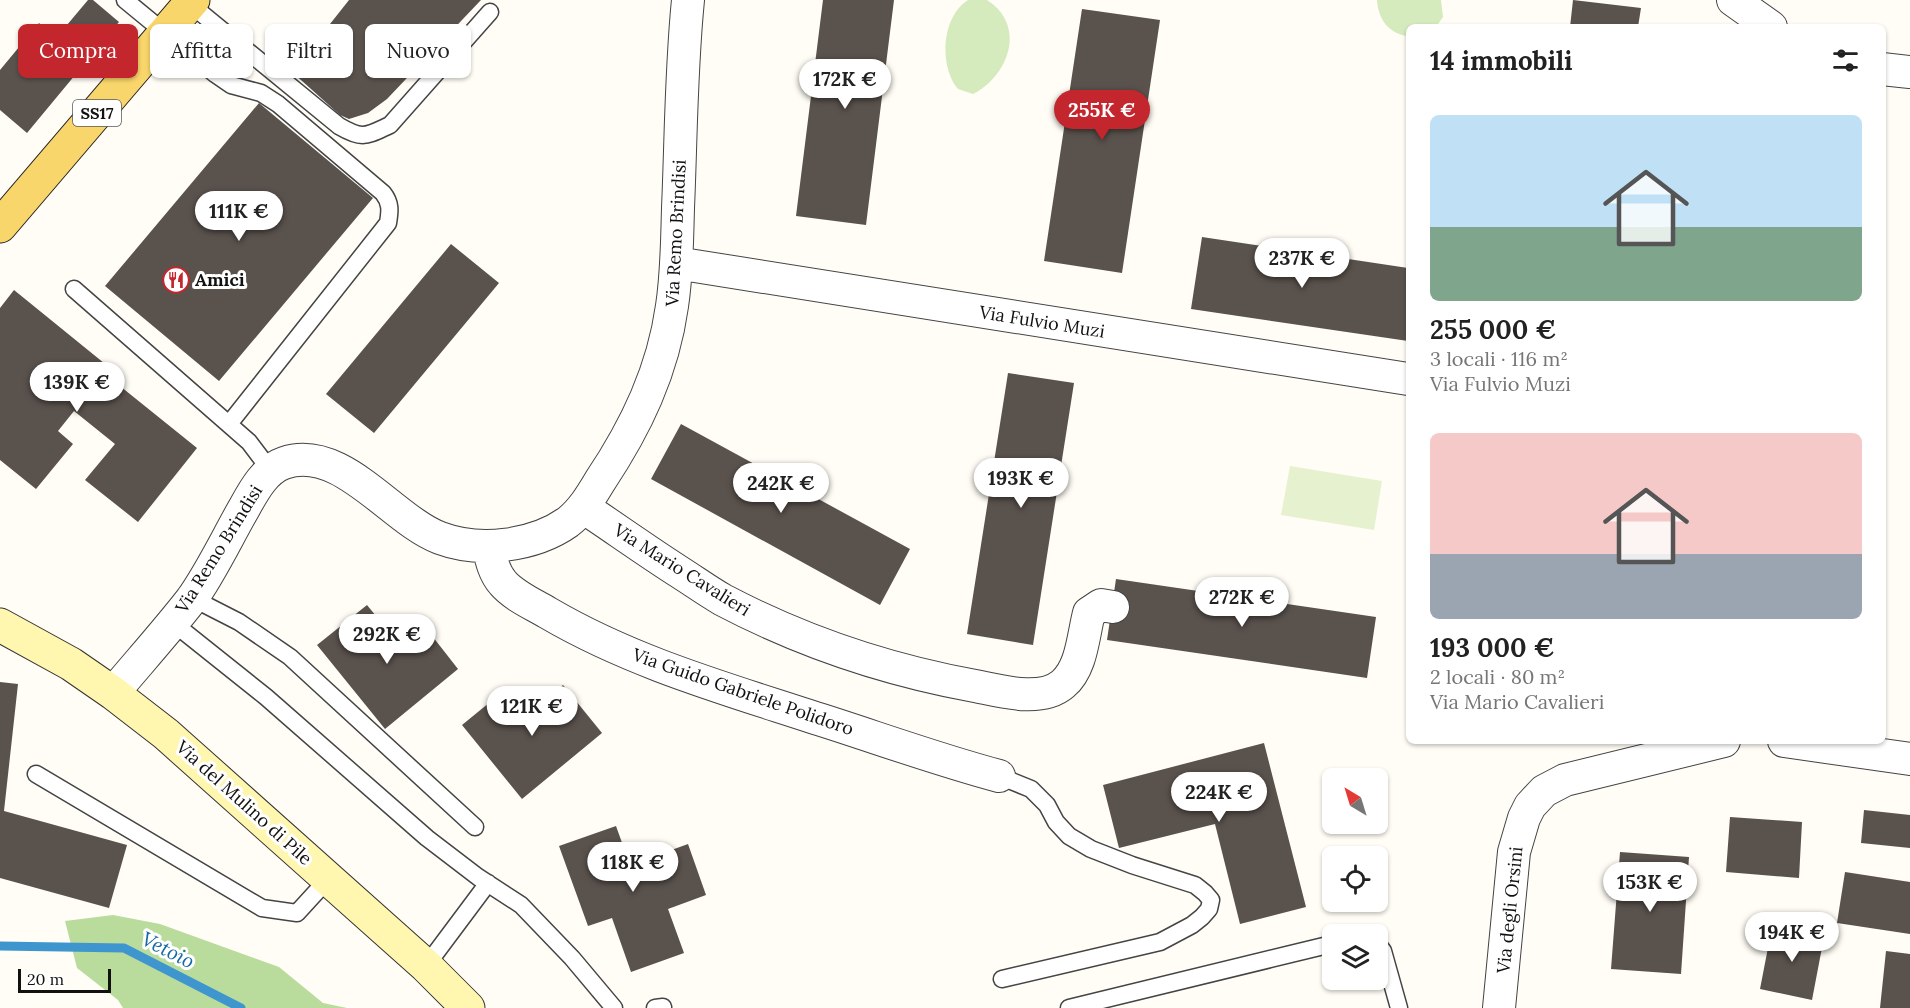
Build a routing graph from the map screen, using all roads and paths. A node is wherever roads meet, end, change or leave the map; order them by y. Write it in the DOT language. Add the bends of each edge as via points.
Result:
graph roads {
  1 [pos="126,0"];
  2 [pos="688,0"];
  3 [pos="1733,0"];
  4 [pos="192,2"];
  5 [pos="490,12"];
  6 [pos="154,24"];
  7 [pos="173,24"];
  8 [pos="1767,24"];
  9 [pos="150,51"];
  10 [pos="1886,69"];
  11 [pos="1910,72"];
  12 [pos="221,78"];
  13 [pos="0,226"];
  14 [pos="676,263"];
  15 [pos="74,289"];
  16 [pos="1406,379"];
  17 [pos="229,424"];
  18 [pos="271,471"];
  19 [pos="583,507"];
  20 [pos="488,546"];
  21 [pos="192,598"];
  22 [pos="1113,607"];
  23 [pos="172,622"];
  24 [pos="0,625"];
  25 [pos="113,693"];
  26 [pos="1712,744"];
  27 [pos="1805,744"];
  28 [pos="1910,759"];
  29 [pos="36,774"];
  30 [pos="999,776"];
  31 [pos="475,827"];
  32 [pos="329,878"];
  33 [pos="488,883"];
  34 [pos="1322,946"];
  35 [pos="426,966"];
  36 [pos="1388,969"];
  37 [pos="1002,979"];
  38 [pos="468,1008"];
  39 [pos="614,1008"];
  40 [pos="1069,1008"];
  41 [pos="1399,1008"];
  42 [pos="1499,1008"];
  1 -- 6 [label="lane"];
  2 -- 14 [label="street, Via Remo Brindisi"];
  3 -- 8 [label="street"];
  4 -- 5 [label="lane" via="339,126 356,136 372,134 390,124"];
  4 -- 7 [label="main road, SS17"];
  9 -- 13 [label="main road, SS17"];
  10 -- 11 [label="street"];
  12 -- 17 [label="lane" via="278,104 383,193 390,211 388,224"];
  14 -- 16 [label="street, Via Fulvio Muzi"];
  14 -- 19 [label="street, Via Remo Brindisi" via="666,344 655,377 622,448"];
  15 -- 17 [label="lane"];
  17 -- 18 [label="lane" via="258,451"];
  18 -- 20 [label="street, Via Remo Brindisi" via="297,460 325,463 440,538"];
  18 -- 21 [label="street, Via Remo Brindisi" via="256,487"];
  19 -- 20 [label="street, Via Remo Brindisi" via="548,534"];
  19 -- 22 [label="street, Via Mario Cavalieri" via="721,598 757,616 842,652 965,685 1033,694 1049,692 1063,684 1073,671 1089,613 1101,605"];
  20 -- 30 [label="street, Via Guido Gabriele Polidoro" via="496,573 514,593 620,650 674,673"];
  21 -- 23 [label="street, Via Remo Brindisi"];
  21 -- 31 [label="lane" via="239,622 290,657"];
  23 -- 25 [label="street, Via Remo Brindisi"];
  23 -- 33 [label="lane" via="266,697 427,838"];
  24 -- 25 [label="street, Via del Mulino di Pile" via="71,664"];
  25 -- 32 [label="street, Via del Mulino di Pile" via="166,734"];
  26 -- 42 [label="street, Via degli Orsini" via="1565,780 1544,791 1530,806 1514,852"];
  27 -- 28 [label="street"];
  29 -- 32 [label="lane" via="262,908 297,912"];
  30 -- 37 [label="lane" via="1031,789 1069,836 1091,849 1195,885 1210,900 1209,909 1197,921 1160,942"];
  32 -- 35 [label="street, Via del Mulino di Pile"];
  33 -- 35 [label="lane"];
  33 -- 39 [label="lane" via="521,905"];
  34 -- 40 [label="lane"];
  35 -- 38 [label="street, Via del Mulino di Pile"];
  36 -- 41 [label="lane"];
}
